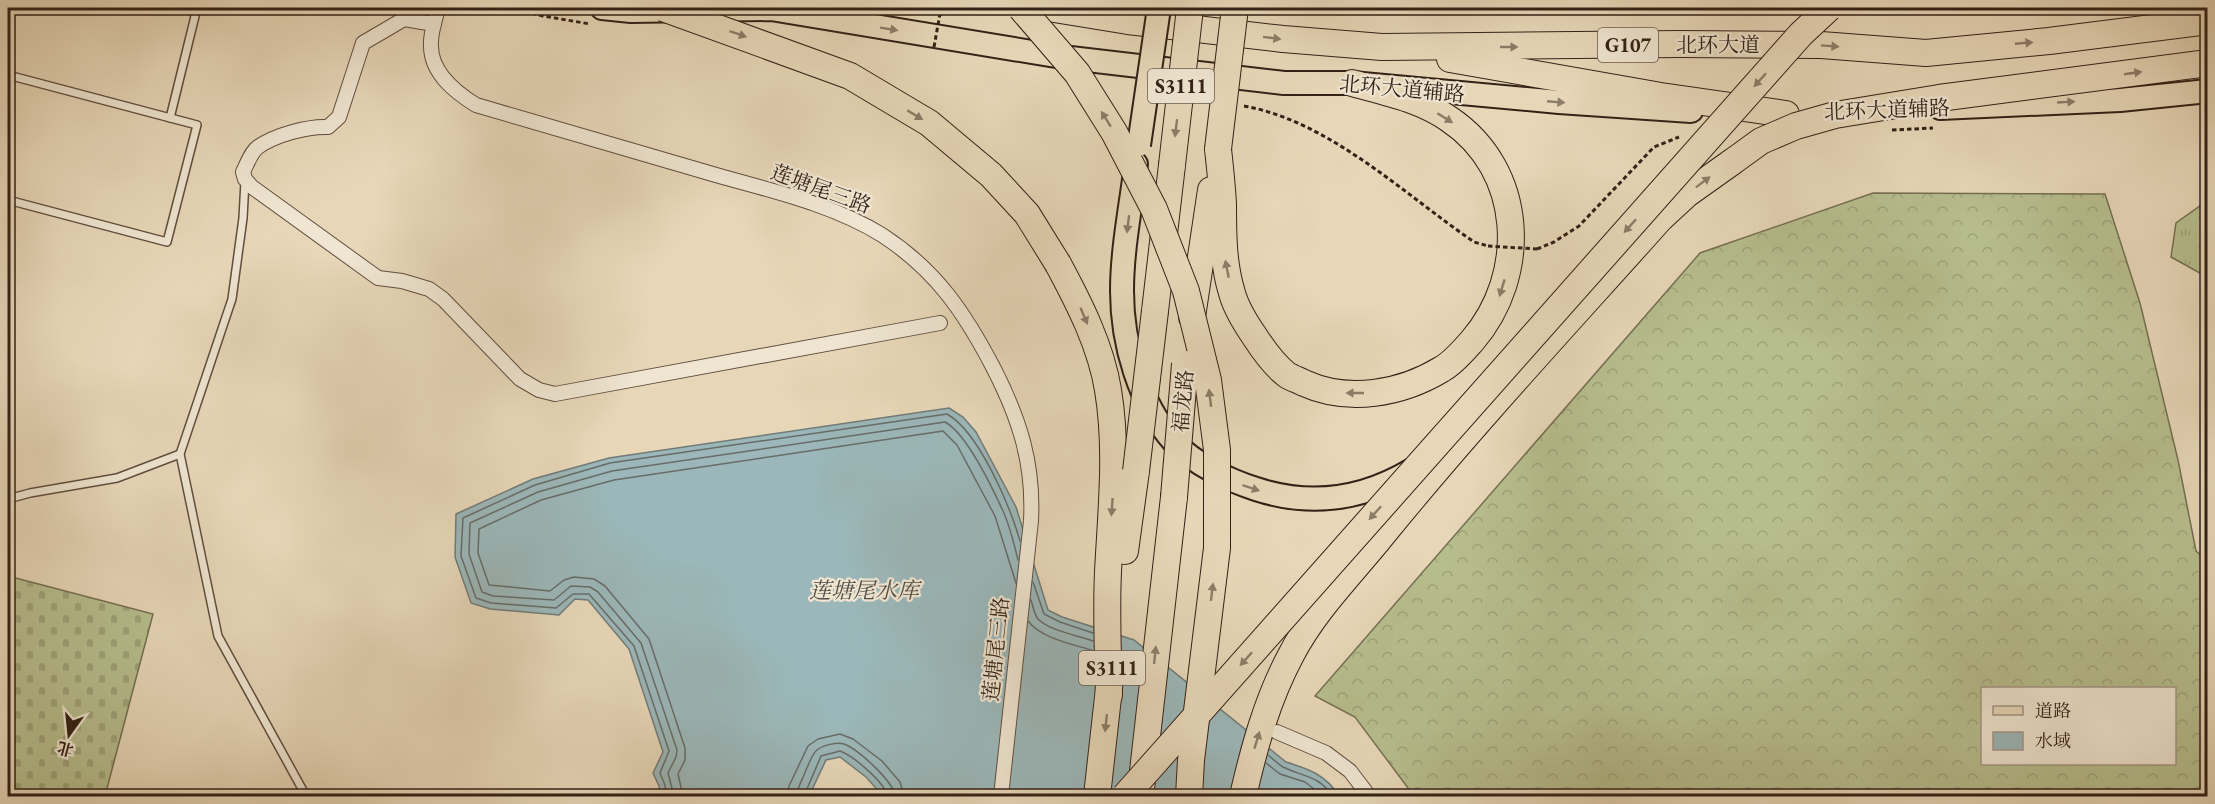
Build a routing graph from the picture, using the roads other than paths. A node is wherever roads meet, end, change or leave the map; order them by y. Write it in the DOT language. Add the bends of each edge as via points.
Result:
graph roads {
  1 [pos="198,8"];
  2 [pos="438,8"];
  3 [pos="663,8"];
  4 [pos="1021,8"];
  5 [pos="1048,8"];
  6 [pos="1159,8"];
  7 [pos="1190,8"];
  8 [pos="1235,8"];
  9 [pos="1829,8"];
  10 [pos="600,16"];
  11 [pos="2208,21"];
  12 [pos="434,24"];
  13 [pos="1382,47"];
  14 [pos="2208,63"];
  15 [pos="8,75"];
  16 [pos="1352,83"];
  17 [pos="2208,91"];
  18 [pos="1786,114"];
  19 [pos="170,118"];
  20 [pos="1218,149"];
  21 [pos="245,178"];
  22 [pos="8,200"];
  23 [pos="940,323"];
  24 [pos="1466,438"];
  25 [pos="180,454"];
  26 [pos="8,499"];
  27 [pos="1118,538"];
  28 [pos="1277,732"];
  29 [pos="306,796"];
  30 [pos="1001,796"];
  31 [pos="1097,796"];
  32 [pos="1125,796"];
  33 [pos="1140,796"];
  34 [pos="1189,796"];
  35 [pos="1242,796"];
  36 [pos="1369,796"];
  1 -- 19 [label="lane"];
  2 -- 12 [label="street, 莲塘尾三路"];
  3 -- 27 [label="highway, one-way, bridge" via="850,76 929,123 991,175 1027,214 1077,298 1108,388"];
  34 -- 4 [label="highway, one-way, bridge" via="1217,548 1217,450 1208,380 1186,291 1154,209 1114,132 1077,73"];
  5 -- 13 [label="highway, 北环大道 / G107, one-way" via="1283,39"];
  6 -- 24 [label="main road, one-way, bridge" via="1138,145 1122,291 1130,355 1151,410 1175,443 1210,470 1237,483 1300,500 1331,499 1376,488"];
  7 -- 27 [label="highway, 福龙路 / S3111, one-way, bridge" via="1136,471"];
  8 -- 20 [label="highway, 福龙路 / S3111, bridge"];
  9 -- 32 [label="highway, one-way, bridge" via="1793,43"];
  10 -- 16 [label="main road, 北环大道辅路, one-way" via="631,11 771,9 1062,57 1284,83"];
  13 -- 11 [label="highway, 北环大道 / G107, one-way" via="1821,45 1926,53"];
  12 -- 21 [label="street" via="404,19 363,43 339,117 328,127 312,126 257,148 243,172"];
  12 -- 30 [label="street, 莲塘尾三路" via="430,46 435,64 446,82 476,105 824,208 883,236 949,294 1013,406 1030,479 1031,521"];
  13 -- 18 [label="highway"];
  24 -- 14 [label="highway, one-way, bridge" via="1660,219 1687,194 1761,141 1834,115"];
  15 -- 19 [label="lane"];
  16 -- 18 [label="main road, 北环大道辅路, one-way" via="1559,102"];
  16 -- 20 [label="highway, one-way" via="1416,101 1450,119 1478,145 1509,204 1512,231 1508,268 1497,303 1485,326 1444,368 1411,384 1376,393 1347,394 1319,389 1288,375 1266,354 1232,294 1222,242"];
  18 -- 17 [label="main road, 北环大道辅路, one-way" via="2120,100"];
  19 -- 22 [label="lane" via="197,125 166,242"];
  33 -- 20 [label="highway, 福龙路 / S3111, one-way, bridge" via="1185,364"];
  21 -- 23 [label="street" via="378,278 429,289 443,299 520,379 539,390 555,393"];
  21 -- 25 [label="lane" via="232,299"];
  35 -- 24 [label="highway, one-way" via="1256,740 1291,655 1316,617"];
  25 -- 26 [label="lane" via="117,478"];
  25 -- 29 [label="lane" via="218,636"];
  27 -- 31 [label="highway, 福龙路 / S3111, one-way" via="1109,695"];
  28 -- 36 [label="street" via="1326,753 1350,771"];
}
